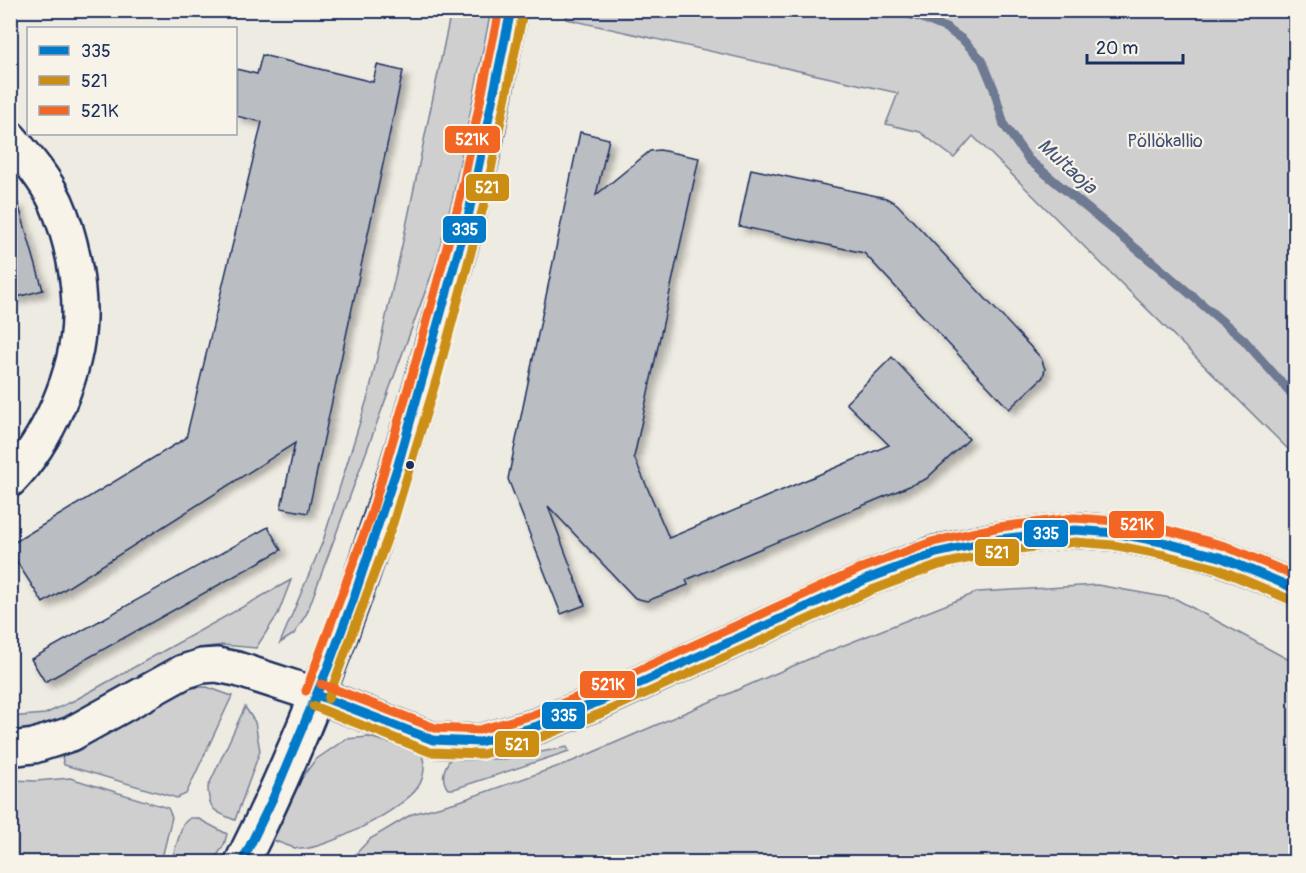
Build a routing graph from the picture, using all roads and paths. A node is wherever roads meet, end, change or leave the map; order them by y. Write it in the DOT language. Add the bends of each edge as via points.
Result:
graph roads {
  1 [pos="511,10"];
  2 [pos="10,138"];
  3 [pos="10,480"];
  4 [pos="1296,589"];
  5 [pos="317,695"];
  6 [pos="10,749"];
  7 [pos="242,862"];
  1 -- 5 [label="street" via="472,202 426,371 382,519"];
  2 -- 3 [label="street" via="56,201 78,279 79,320 71,366 57,405 39,444"];
  4 -- 5 [label="street" via="1220,557 1115,532 1075,530 1000,539 936,553 867,579 603,700 537,726 480,742 433,740"];
  5 -- 6 [label="street" via="237,669 202,666 183,672 71,734"];
  5 -- 7 [label="street"];
}
